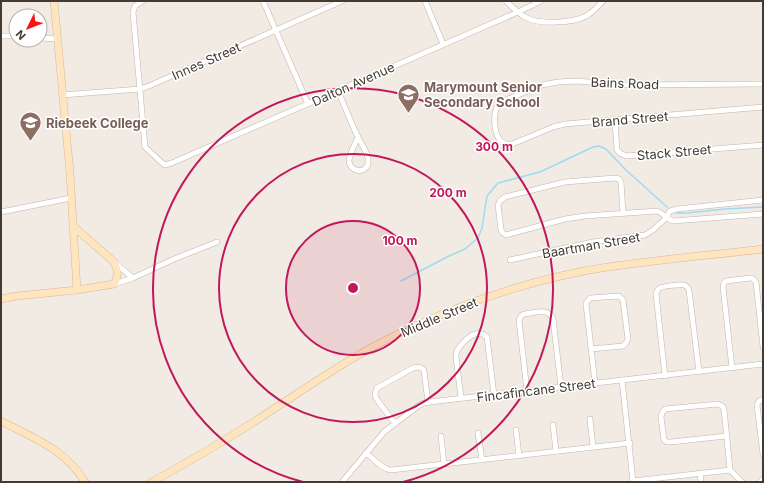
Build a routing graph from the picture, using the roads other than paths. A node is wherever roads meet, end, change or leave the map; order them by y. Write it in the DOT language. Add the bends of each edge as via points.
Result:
graph roads {
  1 [pos="54,1"];
  2 [pos="141,1"];
  3 [pos="263,1"];
  4 [pos="342,1"];
  5 [pos="425,1"];
  6 [pos="506,1"];
  7 [pos="541,1"];
  8 [pos="603,1"];
  9 [pos="518,12"];
  10 [pos="276,30"];
  11 [pos="48,38"];
  12 [pos="58,39"];
  13 [pos="443,44"];
  14 [pos="763,84"];
  15 [pos="140,89"];
  16 [pos="338,91"];
  17 [pos="62,95"];
  18 [pos="308,104"];
  19 [pos="763,107"];
  20 [pos="615,120"];
  21 [pos="358,138"];
  22 [pos="501,141"];
  23 [pos="763,144"];
  24 [pos="71,198"];
  25 [pos="763,200"];
  26 [pos="1,212"];
  27 [pos="623,213"];
  28 [pos="763,214"];
  29 [pos="666,218"];
  30 [pos="73,226"];
  31 [pos="217,242"];
  32 [pos="763,249"];
  33 [pos="510,260"];
  34 [pos="113,261"];
  35 [pos="133,278"];
  36 [pos="114,284"];
  37 [pos="78,290"];
  38 [pos="1,299"];
  39 [pos="763,347"];
  40 [pos="591,349"];
  41 [pos="763,364"];
  42 [pos="732,368"];
  43 [pos="699,372"];
  44 [pos="666,376"];
  45 [pos="622,380"];
  46 [pos="595,383"];
  47 [pos="560,387"];
  48 [pos="527,391"];
  49 [pos="494,395"];
  50 [pos="461,398"];
  51 [pos="763,399"];
  52 [pos="428,402"];
  53 [pos="590,419"];
  54 [pos="1,421"];
  55 [pos="395,423"];
  56 [pos="553,425"];
  57 [pos="516,430"];
  58 [pos="478,433"];
  59 [pos="441,436"];
  60 [pos="726,436"];
  61 [pos="630,443"];
  62 [pos="593,447"];
  63 [pos="556,452"];
  64 [pos="366,453"];
  65 [pos="763,454"];
  66 [pos="519,456"];
  67 [pos="482,460"];
  68 [pos="444,464"];
  69 [pos="730,470"];
  70 [pos="700,473"];
  71 [pos="763,479"];
  72 [pos="667,480"];
  73 [pos="633,481"];
  74 [pos="85,482"];
  75 [pos="152,482"];
  76 [pos="343,482"];
  77 [pos="701,482"];
  78 [pos="742,482"];
  79 [pos="760,482"];
  1 -- 12 [label="main road"];
  2 -- 15 [label="street" via="133,12"];
  3 -- 10 [label="street"];
  4 -- 10 [label="street, Innes Street"];
  5 -- 13 [label="street"];
  6 -- 9 [label="street"];
  7 -- 9 [label="street, Dalton Avenue"];
  8 -- 9 [label="street" via="585,16 567,21 533,20"];
  9 -- 13 [label="street, Dalton Avenue"];
  10 -- 15 [label="street, Innes Street"];
  10 -- 18 [label="street"];
  11 -- 12 [label="street"];
  12 -- 17 [label="main road"];
  13 -- 16 [label="street, Dalton Avenue"];
  14 -- 22 [label="street, Bains Road" via="624,85 577,81 542,85 499,103 495,110 495,124"];
  15 -- 17 [label="street, Innes Street"];
  15 -- 18 [label="street, Dalton Avenue" via="145,147 165,165"];
  16 -- 18 [label="street, Dalton Avenue"];
  16 -- 21 [label="street"];
  17 -- 24 [label="main road"];
  19 -- 20 [label="street, Brand Street"];
  20 -- 22 [label="street, Brand Street" via="558,125 510,145"];
  20 -- 23 [label="street, Stack Street" via="617,150 626,156"];
  21 -- 21 [label="street" via="349,160 357,171 365,169 368,164"];
  24 -- 26 [label="street"];
  24 -- 30 [label="main road"];
  25 -- 29 [label="street, Baartman Street" via="676,209 670,211"];
  27 -- 27 [label="street" via="565,219 506,235 501,230 498,205 505,197 554,184 615,178 621,182"];
  27 -- 29 [label="street" via="657,211"];
  28 -- 29 [label="street" via="673,221"];
  29 -- 33 [label="street, Baartman Street" via="646,235 593,242"];
  30 -- 34 [label="main road"];
  30 -- 37 [label="main road"];
  31 -- 35 [label="street"];
  32 -- 75 [label="main road, Middle Street" via="621,265 559,276 457,308 401,332 359,354 235,434"];
  34 -- 35 [label="street"];
  34 -- 36 [label="main road" via="118,272"];
  35 -- 36 [label="street"];
  36 -- 37 [label="main road"];
  37 -- 38 [label="main road"];
  39 -- 42 [label="street" via="756,282 750,278 726,281 723,287"];
  40 -- 40 [label="street" via="586,302 590,298 619,296 623,300 627,342 623,346"];
  40 -- 46 [label="street"];
  41 -- 42 [label="street, Fincafincane Street"];
  42 -- 43 [label="street, Fincafincane Street"];
  43 -- 44 [label="street, Fincafincane Street"];
  43 -- 44 [label="street" via="689,290 678,285 660,288 656,294"];
  44 -- 45 [label="street, Fincafincane Street"];
  45 -- 46 [label="street, Fincafincane Street"];
  45 -- 61 [label="street"];
  46 -- 47 [label="street, Fincafincane Street"];
  47 -- 48 [label="street, Fincafincane Street"];
  47 -- 48 [label="street" via="552,316 547,312 524,314 519,320"];
  48 -- 49 [label="street, Fincafincane Street"];
  49 -- 50 [label="street, Fincafincane Street"];
  49 -- 50 [label="street" via="488,337 480,333 468,337 457,351"];
  50 -- 52 [label="street, Fincafincane Street"];
  51 -- 65 [label="street" via="757,405"];
  52 -- 55 [label="street, Fincafincane Street"];
  52 -- 55 [label="street" via="425,373 419,367 377,388 376,396"];
  53 -- 62 [label="street"];
  54 -- 74 [label="main road" via="53,448 70,462"];
  55 -- 64 [label="street, Fincafincane Street"];
  56 -- 63 [label="street"];
  57 -- 66 [label="street"];
  58 -- 67 [label="street"];
  59 -- 68 [label="street"];
  60 -- 60 [label="street" via="723,408 720,404 665,410 661,414 664,440 667,442"];
  60 -- 69 [label="street"];
  61 -- 62 [label="street"];
  61 -- 73 [label="street"];
  62 -- 63 [label="street"];
  63 -- 66 [label="street"];
  64 -- 68 [label="street" via="388,470"];
  64 -- 76 [label="street, Fincafincane Street"];
  66 -- 67 [label="street"];
  67 -- 68 [label="street"];
  69 -- 70 [label="street"];
  69 -- 78 [label="street"];
  70 -- 72 [label="street"];
  70 -- 77 [label="street"];
  71 -- 79 [label="street"];
  72 -- 73 [label="street"];
}
